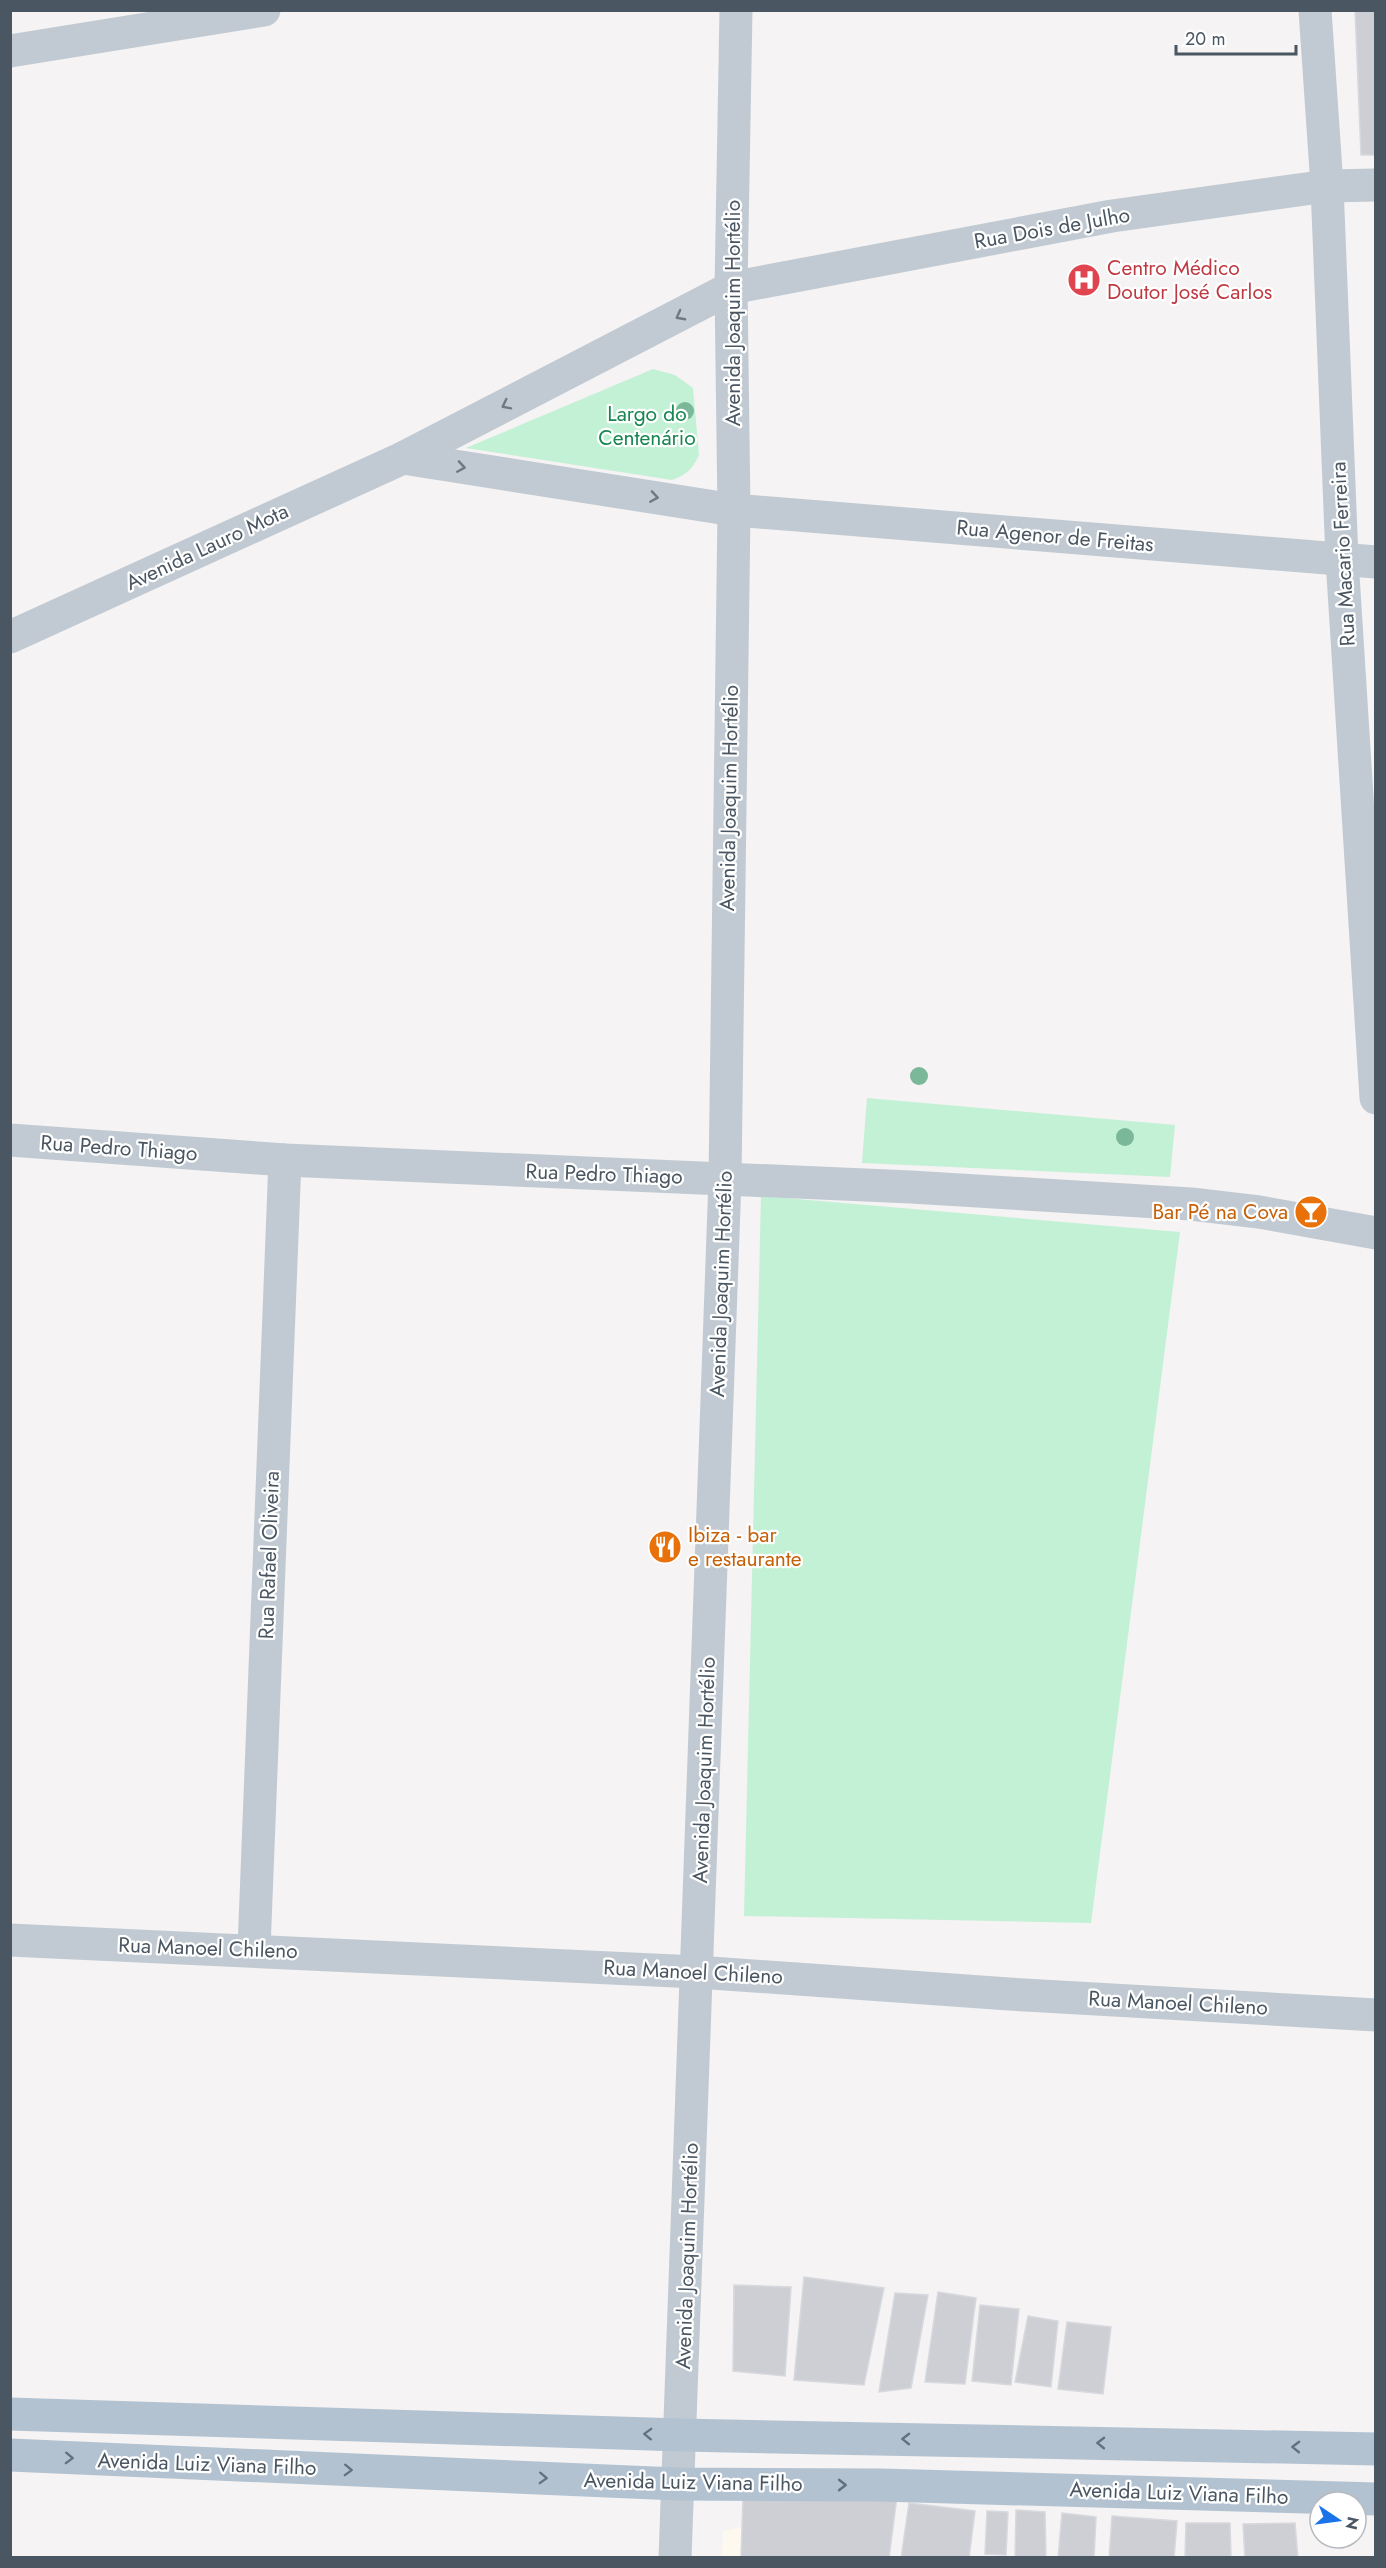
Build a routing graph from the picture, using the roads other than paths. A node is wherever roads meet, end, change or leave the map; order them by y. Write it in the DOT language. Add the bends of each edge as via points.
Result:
graph roads {
  1 [pos="264,10"];
  2 [pos="736,10"];
  3 [pos="1315,10"];
  4 [pos="10,51"];
  5 [pos="1376,185"];
  6 [pos="1327,186"];
  7 [pos="731,288"];
  8 [pos="403,458"];
  9 [pos="734,510"];
  10 [pos="1342,559"];
  11 [pos="1376,562"];
  12 [pos="10,637"];
  13 [pos="1376,1098"];
  14 [pos="10,1140"];
  15 [pos="285,1160"];
  16 [pos="724,1179"];
  17 [pos="1376,1233"];
  18 [pos="10,1940"];
  19 [pos="254,1949"];
  20 [pos="697,1972"];
  21 [pos="1376,2015"];
  22 [pos="10,2414"];
  23 [pos="681,2435"];
  24 [pos="1335,2448"];
  25 [pos="1376,2449"];
  26 [pos="10,2455"];
  27 [pos="677,2484"];
  28 [pos="1333,2490"];
  29 [pos="1308,2497"];
  30 [pos="675,2558"];
  1 -- 4 [label="street"];
  2 -- 7 [label="street, Avenida Joaquim Hortélio"];
  3 -- 6 [label="street, Rua Macario Ferreira"];
  5 -- 6 [label="street, Rua Dois de Julho"];
  6 -- 7 [label="street, Rua Dois de Julho" via="1112,216"];
  6 -- 10 [label="street, Rua Macario Ferreira"];
  7 -- 8 [label="street, Avenida Lauro Mota, one-way"];
  7 -- 9 [label="street, Avenida Joaquim Hortélio"];
  8 -- 9 [label="street, one-way"];
  8 -- 12 [label="street, Avenida Lauro Mota"];
  9 -- 10 [label="street, Rua Agenor de Freitas"];
  9 -- 16 [label="street, Avenida Joaquim Hortélio"];
  10 -- 11 [label="street, Rua Agenor de Freitas"];
  10 -- 13 [label="street, Rua Macario Ferreira"];
  14 -- 15 [label="street, Rua Pedro Thiago"];
  15 -- 16 [label="street, Rua Pedro Thiago"];
  15 -- 19 [label="street, Rua Rafael Oliveira"];
  16 -- 17 [label="street, Rua Pedro Thiago" via="1213,1206"];
  16 -- 20 [label="street, Avenida Joaquim Hortélio"];
  18 -- 19 [label="street, Rua Manoel Chileno"];
  19 -- 20 [label="street, Rua Manoel Chileno"];
  20 -- 21 [label="street, Rua Manoel Chileno"];
  20 -- 23 [label="street, Avenida Joaquim Hortélio"];
  23 -- 22 [label="main road, Avenida Luiz Viana Filho, one-way"];
  24 -- 23 [label="main road, Avenida Luiz Viana Filho, one-way"];
  23 -- 27 [label="street, Avenida Joaquim Hortélio"];
  24 -- 25 [label="main road, Avenida Luiz Viana Filho"];
  24 -- 28 [label="main road"];
  26 -- 27 [label="main road, Avenida Luiz Viana Filho, one-way"];
  27 -- 29 [label="main road, Avenida Luiz Viana Filho, one-way" via="881,2485"];
  27 -- 30 [label="street, Avenida Joaquim Hortélio"];
}
